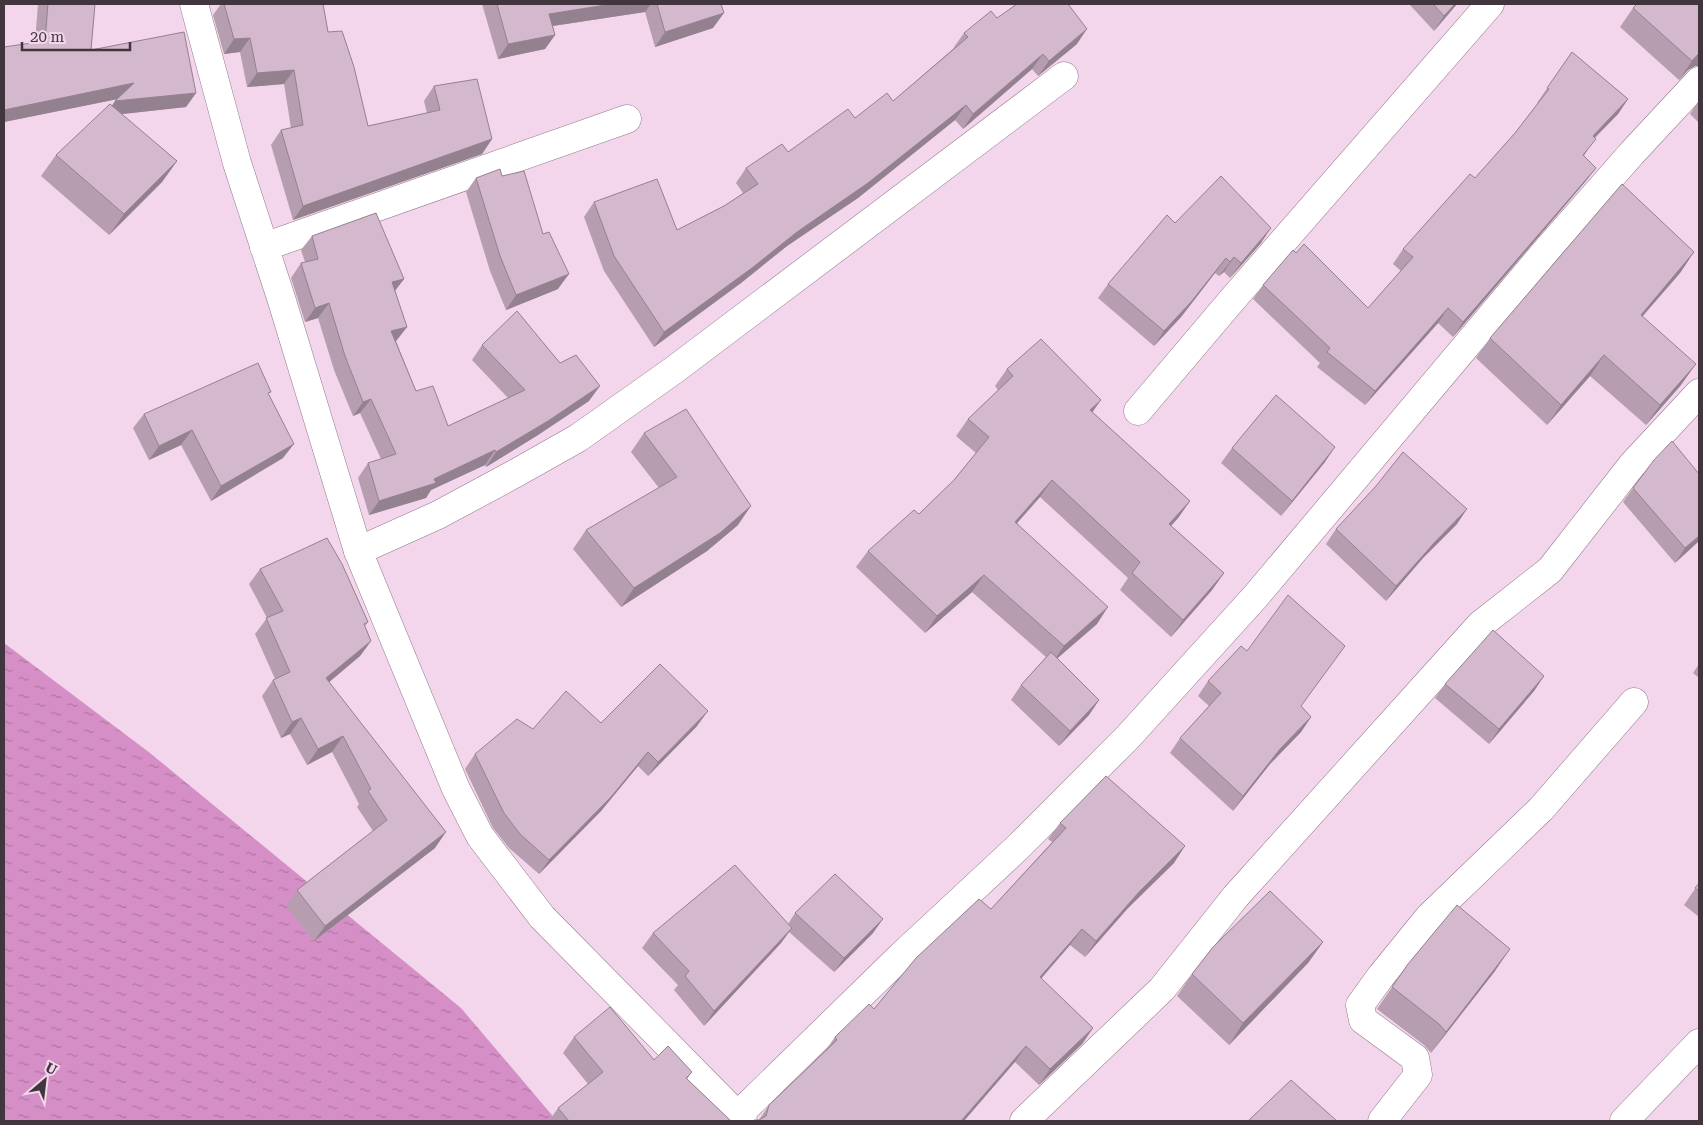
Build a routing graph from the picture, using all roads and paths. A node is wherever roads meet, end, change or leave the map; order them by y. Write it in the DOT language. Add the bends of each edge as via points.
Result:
graph roads {
  1 [pos="194,4"];
  2 [pos="1490,4"];
  3 [pos="1064,76"];
  4 [pos="1699,81"];
  5 [pos="627,119"];
  6 [pos="264,247"];
  7 [pos="1699,393"];
  8 [pos="1138,411"];
  9 [pos="358,551"];
  10 [pos="1634,702"];
  11 [pos="1699,1043"];
  12 [pos="740,1119"];
  13 [pos="1024,1121"];
  14 [pos="1382,1121"];
  15 [pos="1624,1121"];
  1 -- 6 [label="street" via="237,163"];
  2 -- 8 [label="street"];
  3 -- 9 [label="street" via="674,370 578,438 438,515"];
  4 -- 12 [label="street" via="1545,252 1255,597 1127,738 1017,848 902,954"];
  5 -- 6 [label="street"];
  6 -- 9 [label="street"];
  7 -- 13 [label="street" via="1632,465 1550,570 1480,625 1236,896 1162,989"];
  9 -- 12 [label="street" via="434,738 480,836 542,917"];
  10 -- 14 [label="street" via="1541,810 1429,917 1360,1005 1363,1020 1415,1058 1418,1075"];
  11 -- 15 [label="street"];
}
